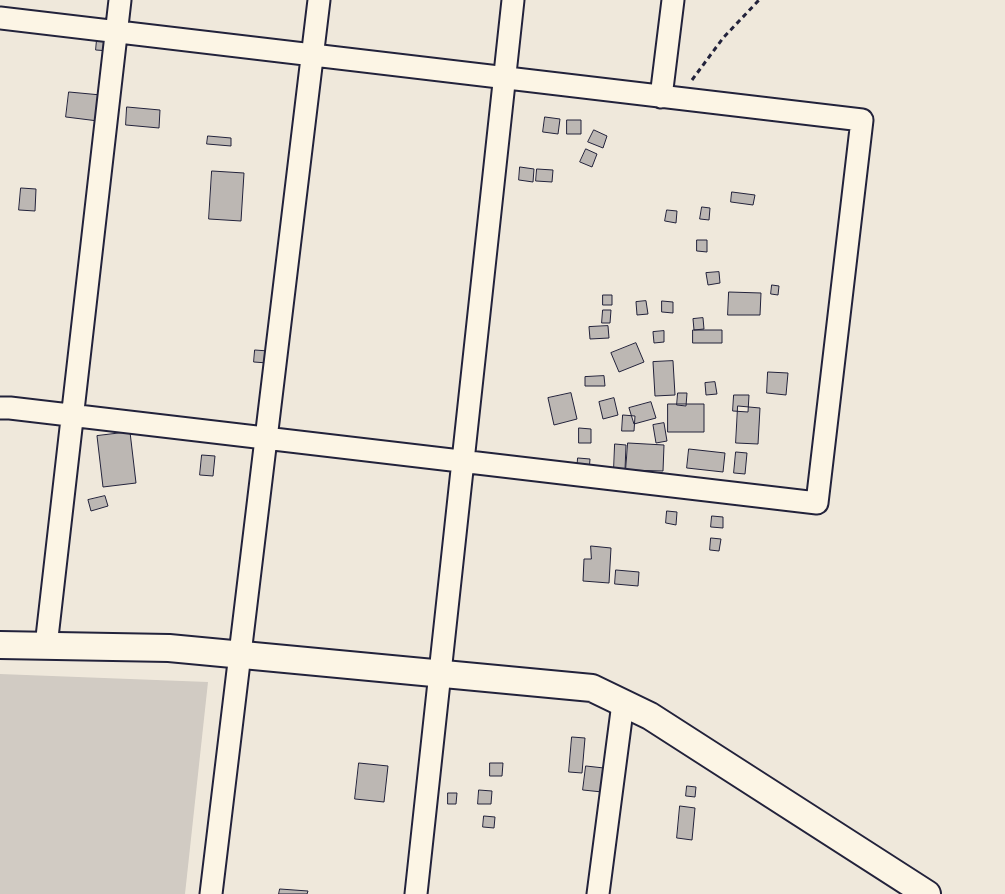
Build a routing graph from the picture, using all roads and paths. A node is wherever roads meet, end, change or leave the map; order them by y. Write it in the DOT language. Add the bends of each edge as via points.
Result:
graph roads {
  1 [pos="120,0"];
  2 [pos="319,0"];
  3 [pos="513,0"];
  4 [pos="673,0"];
  5 [pos="759,0"];
  6 [pos="0,18"];
  7 [pos="116,32"];
  8 [pos="312,55"];
  9 [pos="504,78"];
  10 [pos="669,98"];
  11 [pos="0,408"];
  12 [pos="72,415"];
  13 [pos="266,438"];
  14 [pos="463,461"];
  15 [pos="0,645"];
  16 [pos="46,646"];
  17 [pos="240,655"];
  18 [pos="440,674"];
  19 [pos="623,703"];
  20 [pos="211,894"];
  21 [pos="416,894"];
  22 [pos="598,894"];
  23 [pos="927,894"];
  1 -- 7 [label="street"];
  2 -- 8 [label="street"];
  3 -- 9 [label="street"];
  4 -- 10 [label="street"];
  5 -- 10 [label="path"];
  6 -- 7 [label="street"];
  7 -- 8 [label="street"];
  7 -- 12 [label="street"];
  8 -- 9 [label="street"];
  8 -- 13 [label="street"];
  9 -- 10 [label="street"];
  9 -- 14 [label="street"];
  10 -- 14 [label="street" via="862,120 817,504"];
  11 -- 12 [label="street"];
  12 -- 13 [label="street"];
  12 -- 16 [label="street"];
  13 -- 14 [label="street"];
  13 -- 17 [label="street"];
  14 -- 18 [label="street"];
  15 -- 16 [label="main road"];
  16 -- 17 [label="main road" via="169,648"];
  17 -- 18 [label="main road"];
  17 -- 20 [label="street"];
  18 -- 19 [label="main road" via="592,688"];
  18 -- 21 [label="street"];
  19 -- 22 [label="street"];
  19 -- 23 [label="main road" via="650,716"];
}
